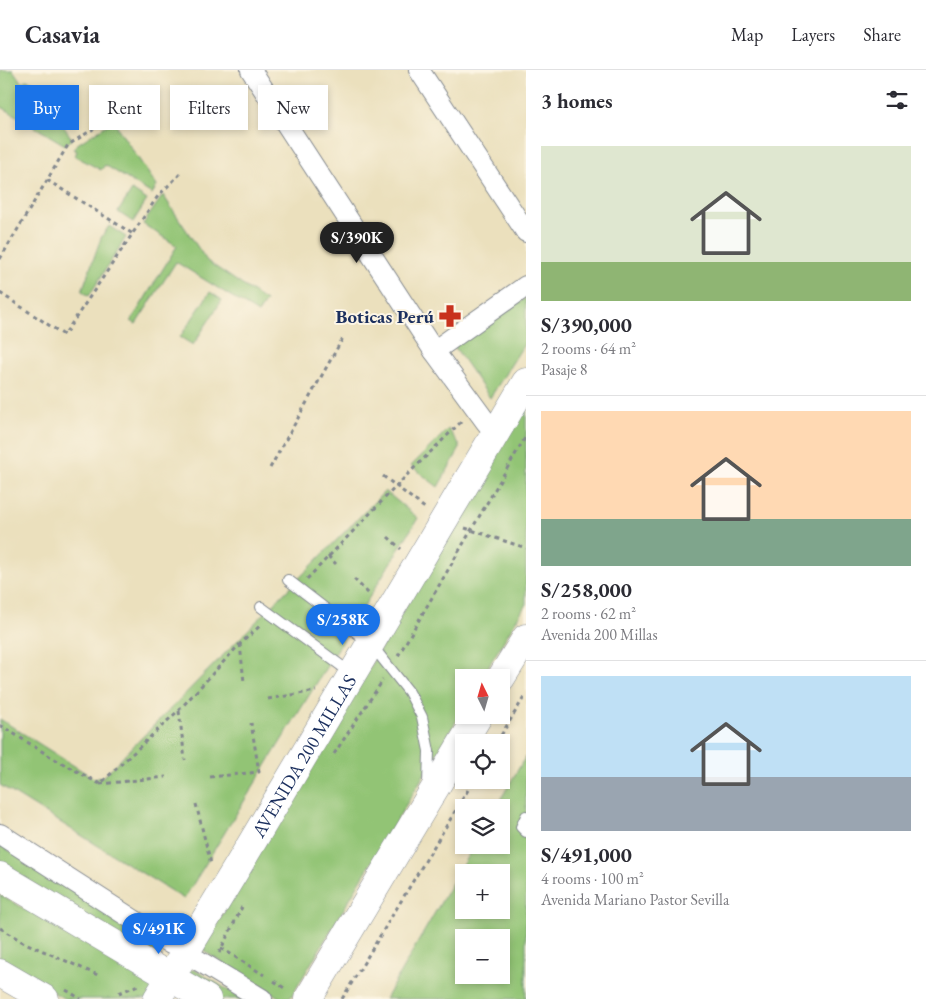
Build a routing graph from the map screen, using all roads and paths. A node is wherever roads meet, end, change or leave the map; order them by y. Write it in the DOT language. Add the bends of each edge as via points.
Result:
graph roads {
  1 [pos="251,70"];
  2 [pos="419,70"];
  3 [pos="92,130"];
  4 [pos="180,174"];
  5 [pos="47,180"];
  6 [pos="526,232"];
  7 [pos="133,234"];
  8 [pos="0,259"];
  9 [pos="526,286"];
  10 [pos="0,293"];
  11 [pos="344,336"];
  12 [pos="434,351"];
  13 [pos="526,382"];
  14 [pos="476,408"];
  15 [pos="496,434"];
  16 [pos="526,436"];
  17 [pos="270,468"];
  18 [pos="383,476"];
  19 [pos="396,486"];
  20 [pos="366,518"];
  21 [pos="444,521"];
  22 [pos="370,522"];
  23 [pos="388,537"];
  24 [pos="526,548"];
  25 [pos="405,553"];
  26 [pos="328,556"];
  27 [pos="336,564"];
  28 [pos="354,579"];
  29 [pos="288,580"];
  30 [pos="298,588"];
  31 [pos="377,601"];
  32 [pos="261,607"];
  33 [pos="271,614"];
  34 [pos="526,638"];
  35 [pos="370,643"];
  36 [pos="240,644"];
  37 [pos="391,667"];
  38 [pos="507,669"];
  39 [pos="352,674"];
  40 [pos="244,682"];
  41 [pos="324,689"];
  42 [pos="526,694"];
  43 [pos="268,700"];
  44 [pos="179,710"];
  45 [pos="250,723"];
  46 [pos="0,724"];
  47 [pos="474,724"];
  48 [pos="501,734"];
  49 [pos="333,756"];
  50 [pos="185,760"];
  51 [pos="166,777"];
  52 [pos="210,777"];
  53 [pos="100,784"];
  54 [pos="469,789"];
  55 [pos="427,801"];
  56 [pos="196,804"];
  57 [pos="526,816"];
  58 [pos="526,832"];
  59 [pos="0,834"];
  60 [pos="212,867"];
  61 [pos="0,876"];
  62 [pos="244,903"];
  63 [pos="0,928"];
  64 [pos="191,943"];
  65 [pos="216,959"];
  66 [pos="0,973"];
  67 [pos="100,976"];
  68 [pos="157,986"];
  69 [pos="120,993"];
  70 [pos="301,996"];
  71 [pos="46,999"];
  72 [pos="207,999"];
  73 [pos="262,999"];
  74 [pos="342,999"];
  1 -- 12 [label="street"];
  2 -- 6 [label="street"];
  3 -- 5 [label="path" via="68,145"];
  4 -- 7 [label="path" via="158,196"];
  5 -- 7 [label="path"];
  5 -- 8 [label="path"];
  7 -- 10 [label="path" via="64,335"];
  9 -- 12 [label="street"];
  11 -- 17 [label="path"];
  12 -- 14 [label="street"];
  13 -- 15 [label="main road, AVENIDA 200 MILLAS"];
  14 -- 15 [label="street"];
  14 -- 19 [label="path"];
  15 -- 21 [label="main road, AVENIDA 200 MILLAS"];
  16 -- 37 [label="path"];
  18 -- 19 [label="path"];
  19 -- 20 [label="path"];
  19 -- 21 [label="path"];
  20 -- 22 [label="path"];
  20 -- 26 [label="path"];
  21 -- 24 [label="path"];
  21 -- 35 [label="main road, AVENIDA 200 MILLAS"];
  23 -- 25 [label="path"];
  26 -- 27 [label="path"];
  26 -- 30 [label="path"];
  28 -- 31 [label="path"];
  29 -- 30 [label="lane"];
  30 -- 35 [label="lane"];
  32 -- 33 [label="lane"];
  33 -- 36 [label="path"];
  33 -- 39 [label="lane"];
  34 -- 38 [label="main road"];
  35 -- 37 [label="lane"];
  35 -- 39 [label="main road, AVENIDA 200 MILLAS"];
  36 -- 40 [label="path"];
  36 -- 44 [label="path"];
  37 -- 49 [label="path"];
  37 -- 55 [label="lane" via="422,717 429,751"];
  39 -- 64 [label="main road, AVENIDA 200 MILLAS"];
  41 -- 43 [label="path"];
  42 -- 48 [label="path"];
  44 -- 50 [label="path"];
  44 -- 53 [label="path"];
  45 -- 52 [label="path" via="259,772"];
  46 -- 53 [label="path" via="50,758"];
  47 -- 55 [label="main road"];
  51 -- 53 [label="path"];
  54 -- 74 [label="path"];
  55 -- 70 [label="main road"];
  56 -- 60 [label="path"];
  57 -- 58 [label="lane" via="521,827"];
  59 -- 64 [label="street"];
  61 -- 68 [label="main road"];
  62 -- 65 [label="path"];
  63 -- 67 [label="path" via="23,942"];
  64 -- 68 [label="main road, AVENIDA 200 MILLAS"];
  64 -- 70 [label="path"];
  64 -- 73 [label="street"];
  66 -- 71 [label="main road"];
  68 -- 69 [label="path"];
  68 -- 72 [label="main road"];
}
